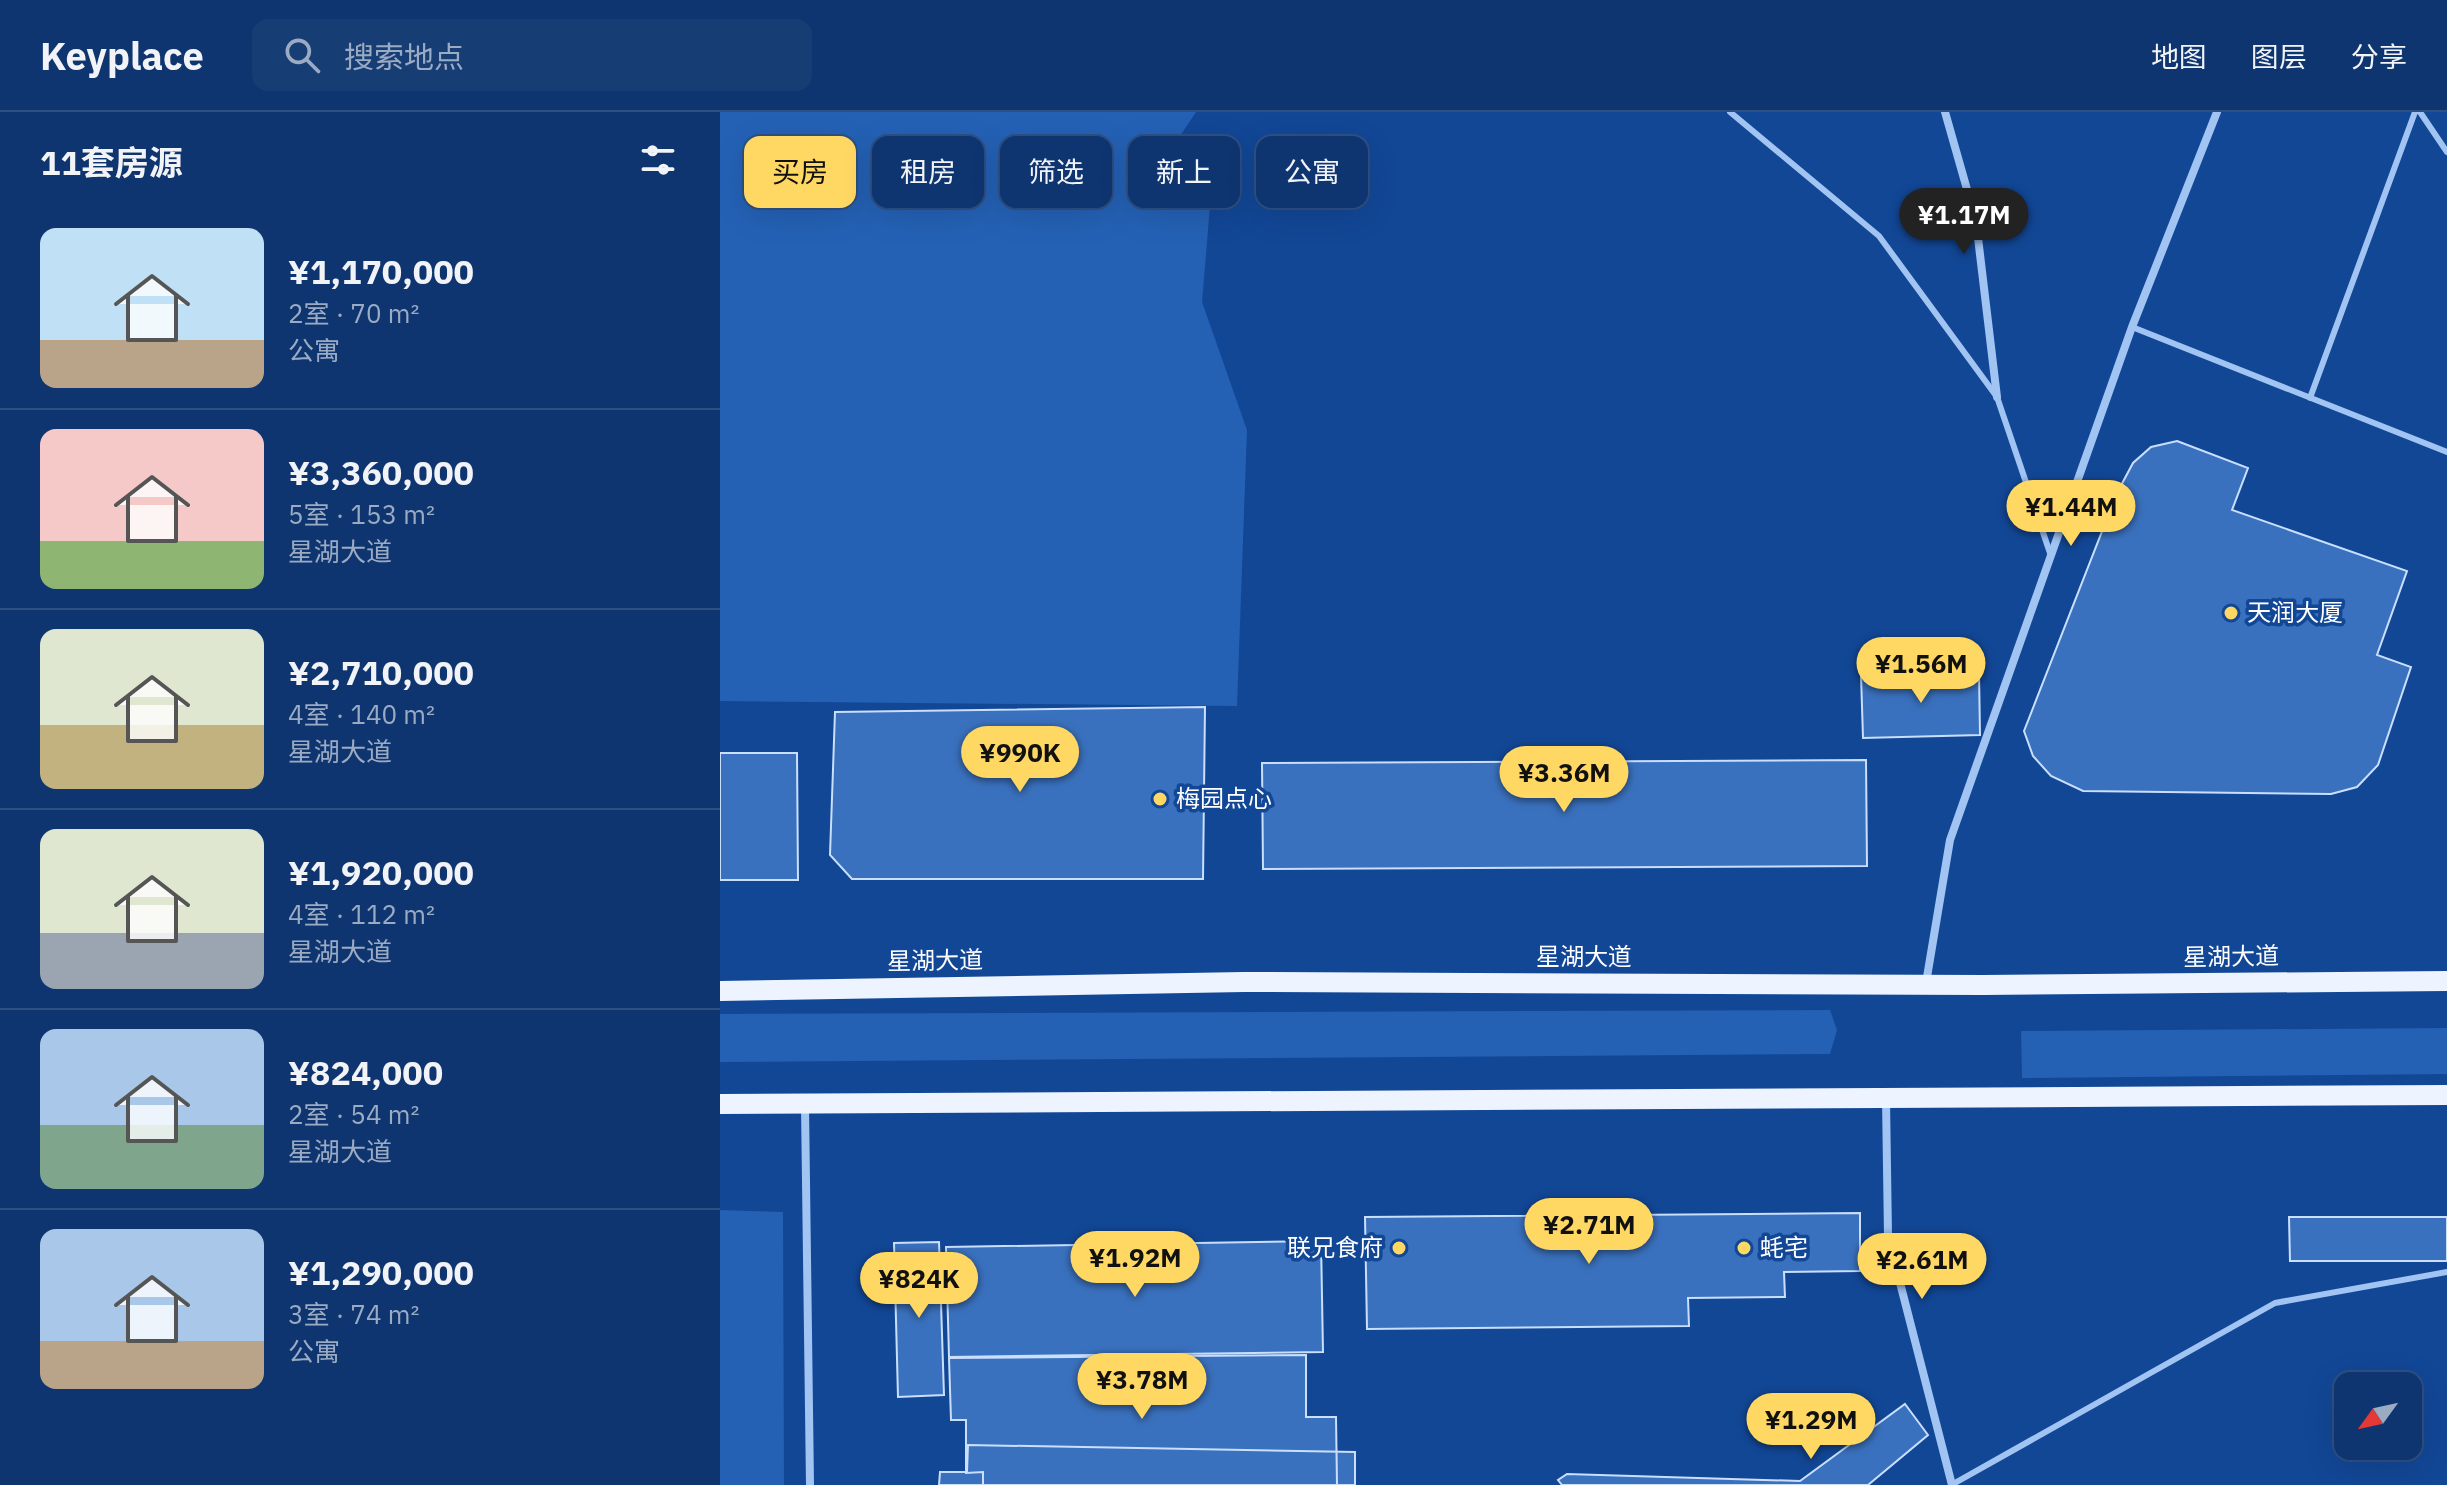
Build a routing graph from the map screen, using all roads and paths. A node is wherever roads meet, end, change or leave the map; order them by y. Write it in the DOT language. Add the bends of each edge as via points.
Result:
graph roads {
  1 [pos="1730,112"];
  2 [pos="1945,112"];
  3 [pos="2217,112"];
  4 [pos="2417,112"];
  5 [pos="2447,152"];
  6 [pos="2132,327"];
  7 [pos="1997,397"];
  8 [pos="2310,398"];
  9 [pos="2447,452"];
  10 [pos="2051,556"];
  11 [pos="2447,981"];
  12 [pos="1926,984"];
  13 [pos="720,991"];
  14 [pos="2447,1095"];
  15 [pos="1886,1098"];
  16 [pos="720,1104"];
  17 [pos="805,1104"];
  18 [pos="2447,1272"];
  19 [pos="810,1485"];
  20 [pos="1952,1485"];
  1 -- 7 [label="lane" via="1879,236"];
  2 -- 7 [label="street" via="1976,221"];
  3 -- 6 [label="street"];
  4 -- 5 [label="lane"];
  4 -- 8 [label="lane"];
  6 -- 8 [label="lane"];
  6 -- 10 [label="street"];
  7 -- 10 [label="lane"];
  8 -- 9 [label="lane"];
  10 -- 12 [label="street" via="1950,840"];
  11 -- 12 [label="main road, 星湖大道"];
  12 -- 13 [label="main road, 星湖大道" via="1244,982"];
  14 -- 15 [label="main road"];
  15 -- 17 [label="main road"];
  15 -- 20 [label="street" via="1888,1236"];
  16 -- 17 [label="main road"];
  17 -- 19 [label="street"];
  18 -- 20 [label="lane" via="2275,1303"];
}
